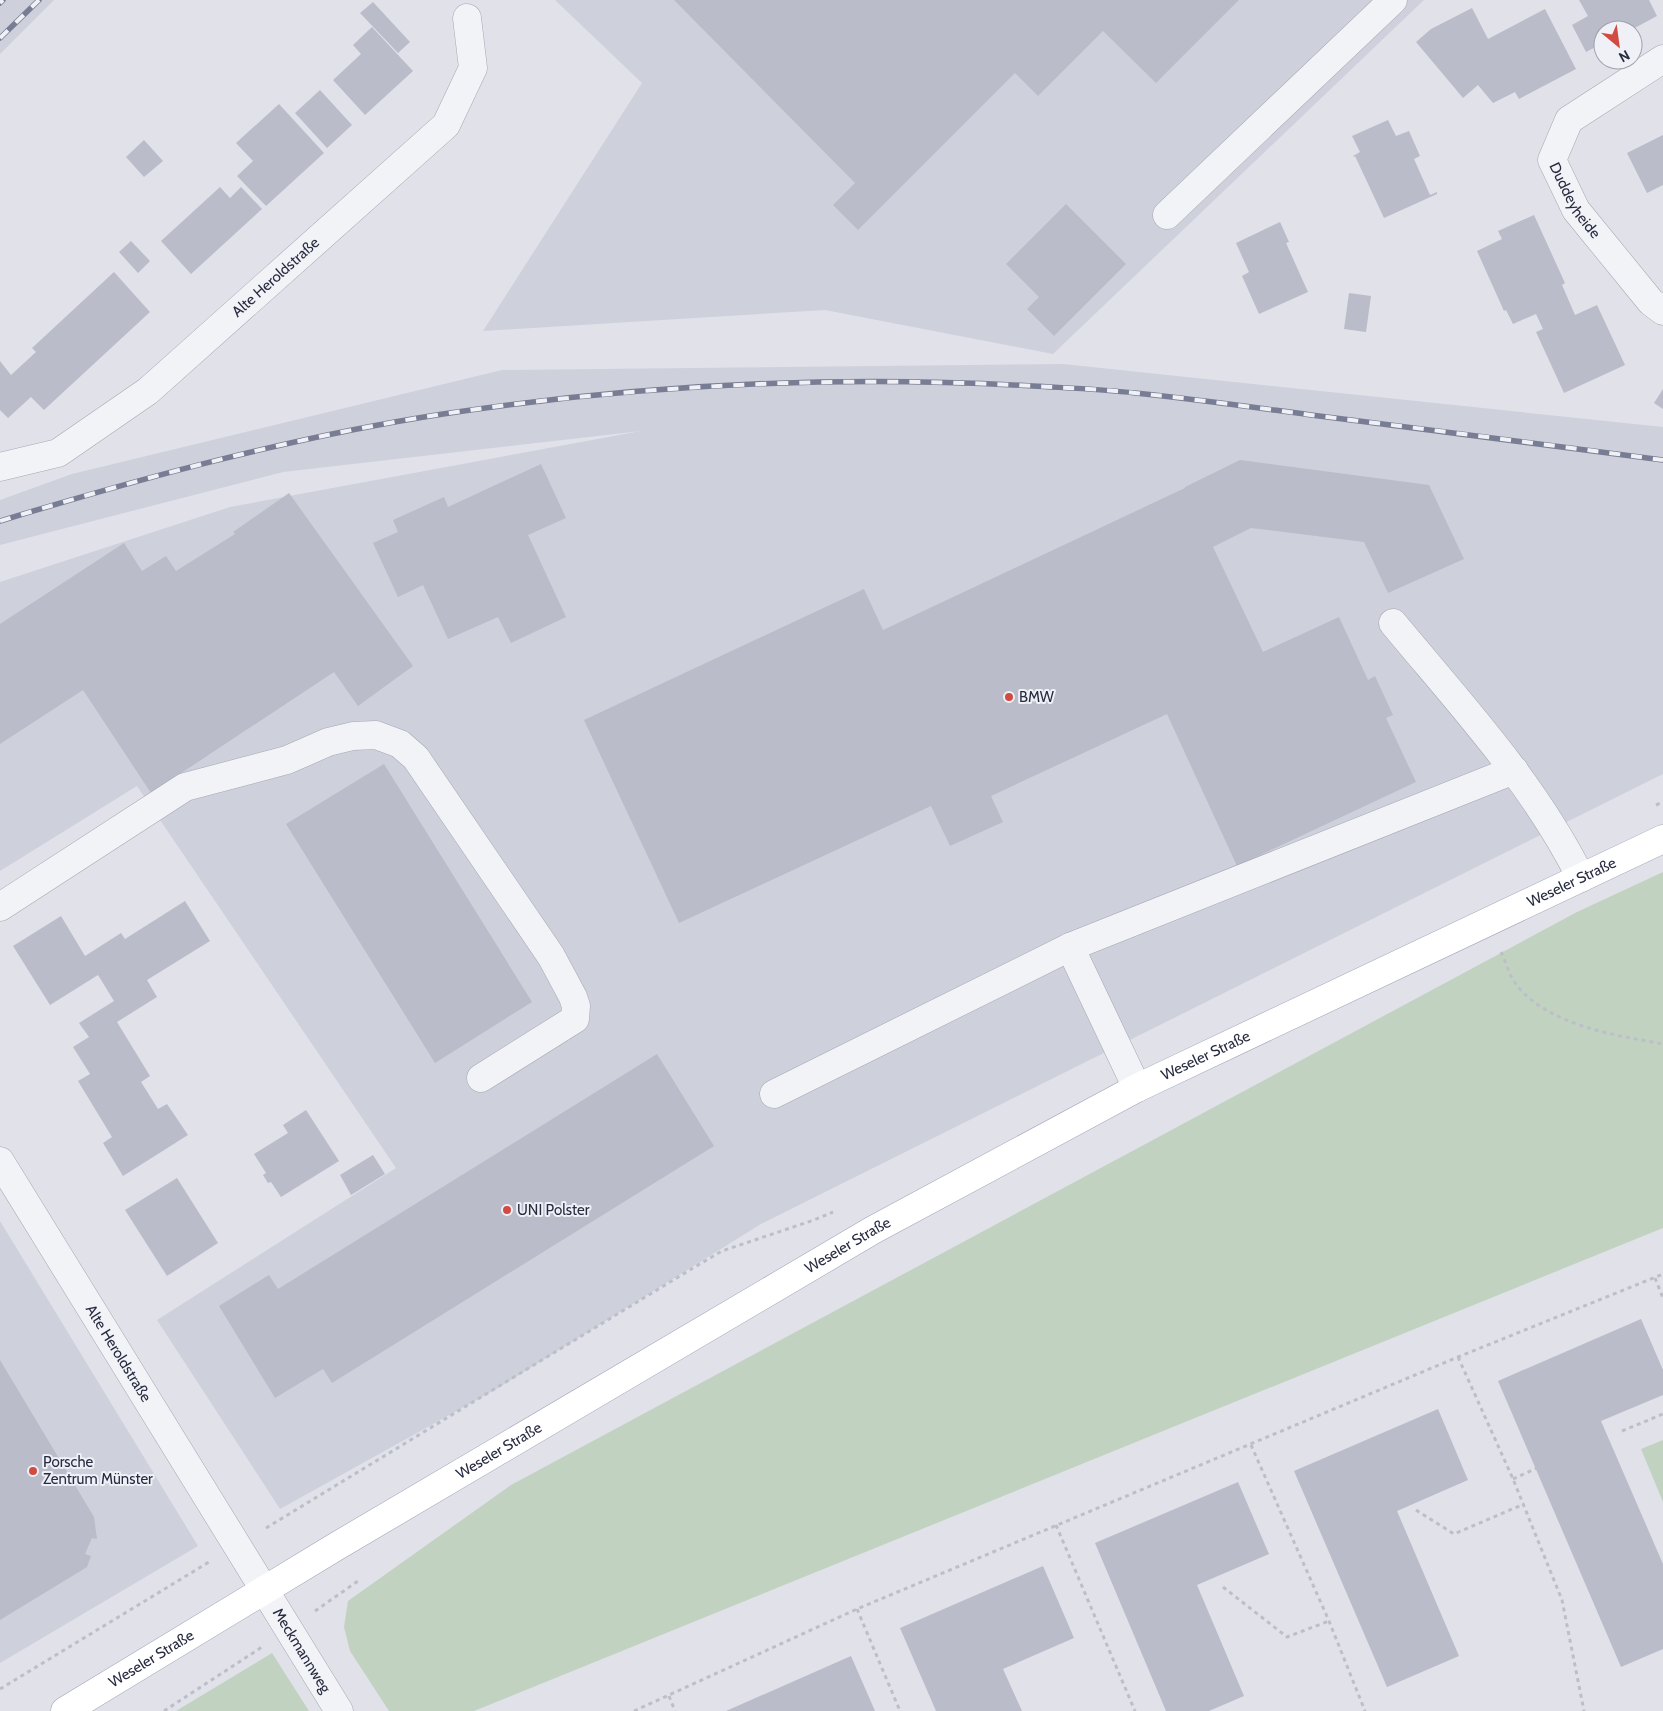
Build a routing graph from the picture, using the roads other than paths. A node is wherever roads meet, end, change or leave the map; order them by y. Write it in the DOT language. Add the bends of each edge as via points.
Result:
graph roads {
  1 [pos="1393,0"];
  2 [pos="467,18"];
  3 [pos="1663,60"];
  4 [pos="1167,214"];
  5 [pos="1663,311"];
  6 [pos="0,467"];
  7 [pos="1393,623"];
  8 [pos="1514,770"];
  9 [pos="1663,839"];
  10 [pos="1581,878"];
  11 [pos="0,907"];
  12 [pos="1070,947"];
  13 [pos="481,1078"];
  14 [pos="1137,1088"];
  15 [pos="774,1094"];
  16 [pos="0,1161"];
  17 [pos="265,1590"];
  18 [pos="65,1711"];
  19 [pos="339,1711"];
  1 -- 4 [label="street"];
  2 -- 6 [label="street, Alte Heroldstraße" via="473,68 446,125 148,391 58,453"];
  3 -- 5 [label="street, Duddeyheide" via="1569,120 1552,160 1576,210"];
  7 -- 8 [label="street"];
  8 -- 10 [label="street" via="1566,848"];
  8 -- 12 [label="street"];
  9 -- 10 [label="main road, Weseler Straße"];
  10 -- 14 [label="main road, Weseler Straße"];
  11 -- 13 [label="street" via="185,787 287,760 328,742 376,735 400,744 416,758 551,956 576,1006 575,1019"];
  12 -- 14 [label="street"];
  12 -- 15 [label="street"];
  14 -- 17 [label="main road, Weseler Straße" via="872,1230"];
  16 -- 17 [label="street, Alte Heroldstraße"];
  17 -- 18 [label="main road, Weseler Straße"];
  17 -- 19 [label="street, Meckmannweg"];
}
